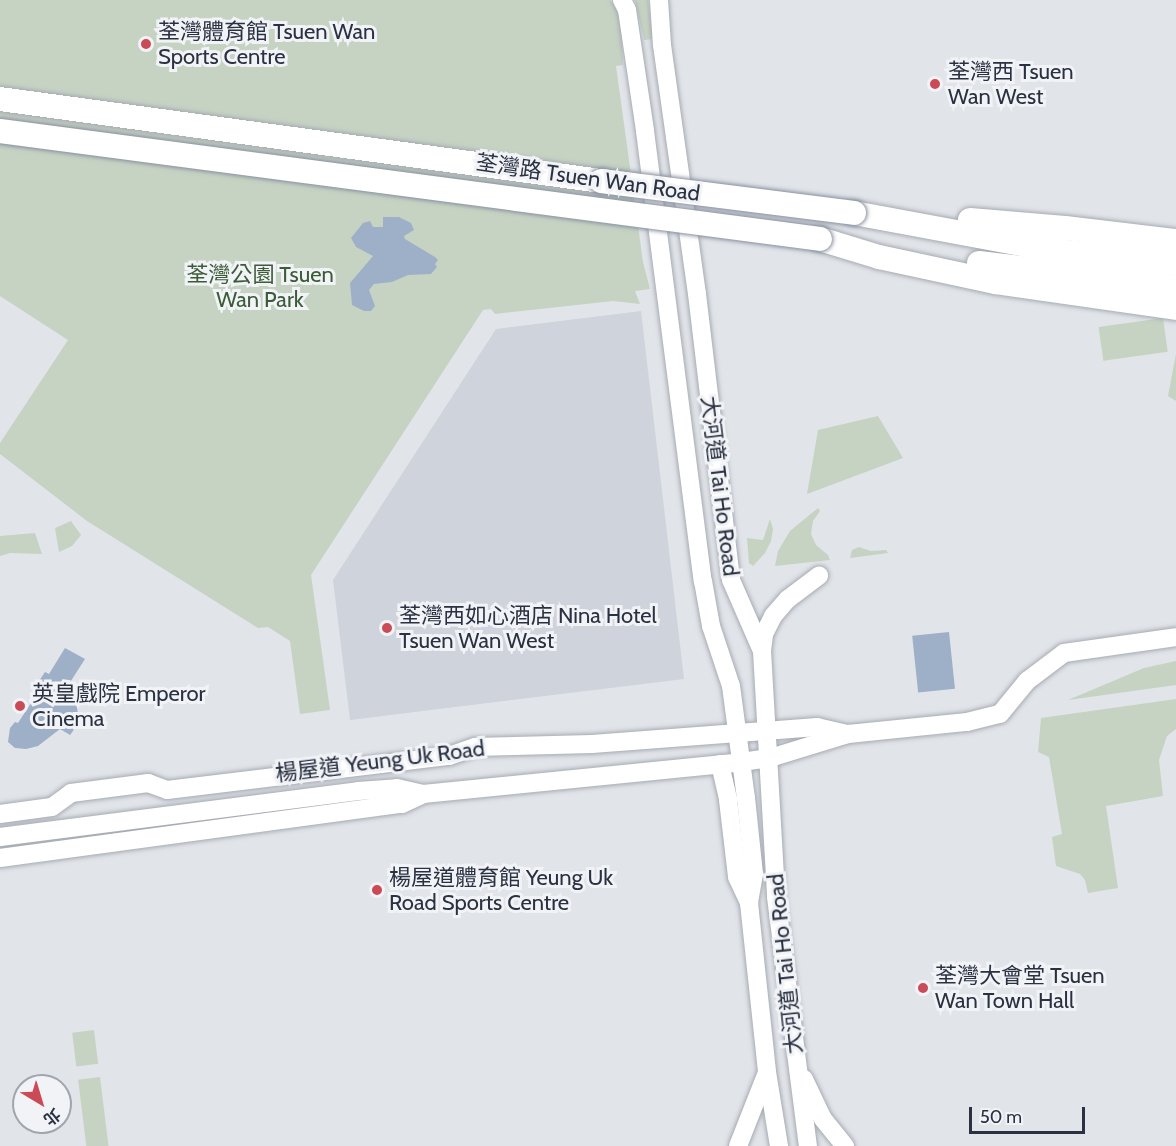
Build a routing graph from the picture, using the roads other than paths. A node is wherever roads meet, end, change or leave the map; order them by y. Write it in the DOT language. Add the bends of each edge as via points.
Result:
graph roads {
  1 [pos="622,0"];
  2 [pos="659,0"];
  3 [pos="0,99"];
  4 [pos="0,131"];
  5 [pos="854,213"];
  6 [pos="820,239"];
  7 [pos="1176,242"];
  8 [pos="1176,263"];
  9 [pos="1176,287"];
  10 [pos="1176,308"];
  11 [pos="819,576"];
  12 [pos="1176,637"];
  13 [pos="762,651"];
  14 [pos="768,730"];
  15 [pos="737,731"];
  16 [pos="848,734"];
  17 [pos="770,758"];
  18 [pos="741,762"];
  19 [pos="720,765"];
  20 [pos="423,794"];
  21 [pos="0,814"];
  22 [pos="0,837"];
  23 [pos="0,858"];
  24 [pos="749,903"];
  25 [pos="795,1062"];
  26 [pos="767,1072"];
  27 [pos="738,1146"];
  28 [pos="779,1146"];
  29 [pos="808,1146"];
  30 [pos="845,1146"];
  1 -- 15 [label="main road, 大河道 Tai Ho Road" via="627,10 646,143 703,581 711,626 730,686"];
  2 -- 13 [label="main road, 大河道 Tai Ho Road" via="728,561 736,596"];
  3 -- 5 [label="highway, 荃灣路 Tsuen Wan Road, bridge"];
  4 -- 6 [label="highway, 荃灣路 Tsuen Wan Road, bridge"];
  5 -- 7 [label="highway" via="1065,228"];
  5 -- 8 [label="highway, 荃灣路 Tsuen Wan Road" via="1065,252"];
  6 -- 9 [label="highway, 荃灣路 Tsuen Wan Road"];
  6 -- 10 [label="highway" via="879,257 996,282"];
  11 -- 13 [label="main road" via="773,616 764,634"];
  12 -- 16 [label="main road" via="1064,653 1027,681 1000,714 967,722"];
  13 -- 14 [label="main road, 大河道 Tai Ho Road"];
  14 -- 15 [label="main road, 楊屋道 Yeung Uk Road"];
  14 -- 16 [label="main road, 楊屋道 Yeung Uk Road" via="817,727"];
  14 -- 17 [label="main road, 大河道 Tai Ho Road"];
  15 -- 18 [label="main road, 大河道 Tai Ho Road"];
  15 -- 21 [label="main road, 楊屋道 Yeung Uk Road" via="592,744 475,747 449,756 167,790 148,783 71,793 51,807"];
  16 -- 17 [label="main road, 楊屋道 Yeung Uk Road"];
  17 -- 18 [label="main road, 楊屋道 Yeung Uk Road"];
  17 -- 25 [label="main road, 大河道 Tai Ho Road" via="776,897"];
  18 -- 19 [label="main road, 楊屋道 Yeung Uk Road"];
  18 -- 24 [label="main road, 大河道 Tai Ho Road" via="754,874"];
  19 -- 20 [label="main road, 楊屋道 Yeung Uk Road"];
  19 -- 24 [label="main road" via="737,877"];
  20 -- 22 [label="main road, 楊屋道 Yeung Uk Road" via="397,788 358,791"];
  20 -- 23 [label="main road, 楊屋道 Yeung Uk Road" via="402,804"];
  24 -- 26 [label="main road, 大河道 Tai Ho Road"];
  25 -- 29 [label="main road, 大河道 Tai Ho Road"];
  25 -- 30 [label="main road" via="823,1119"];
  26 -- 27 [label="main road, 大河道 Tai Ho Road"];
  26 -- 28 [label="main road, 大河道 Tai Ho Road"];
}
